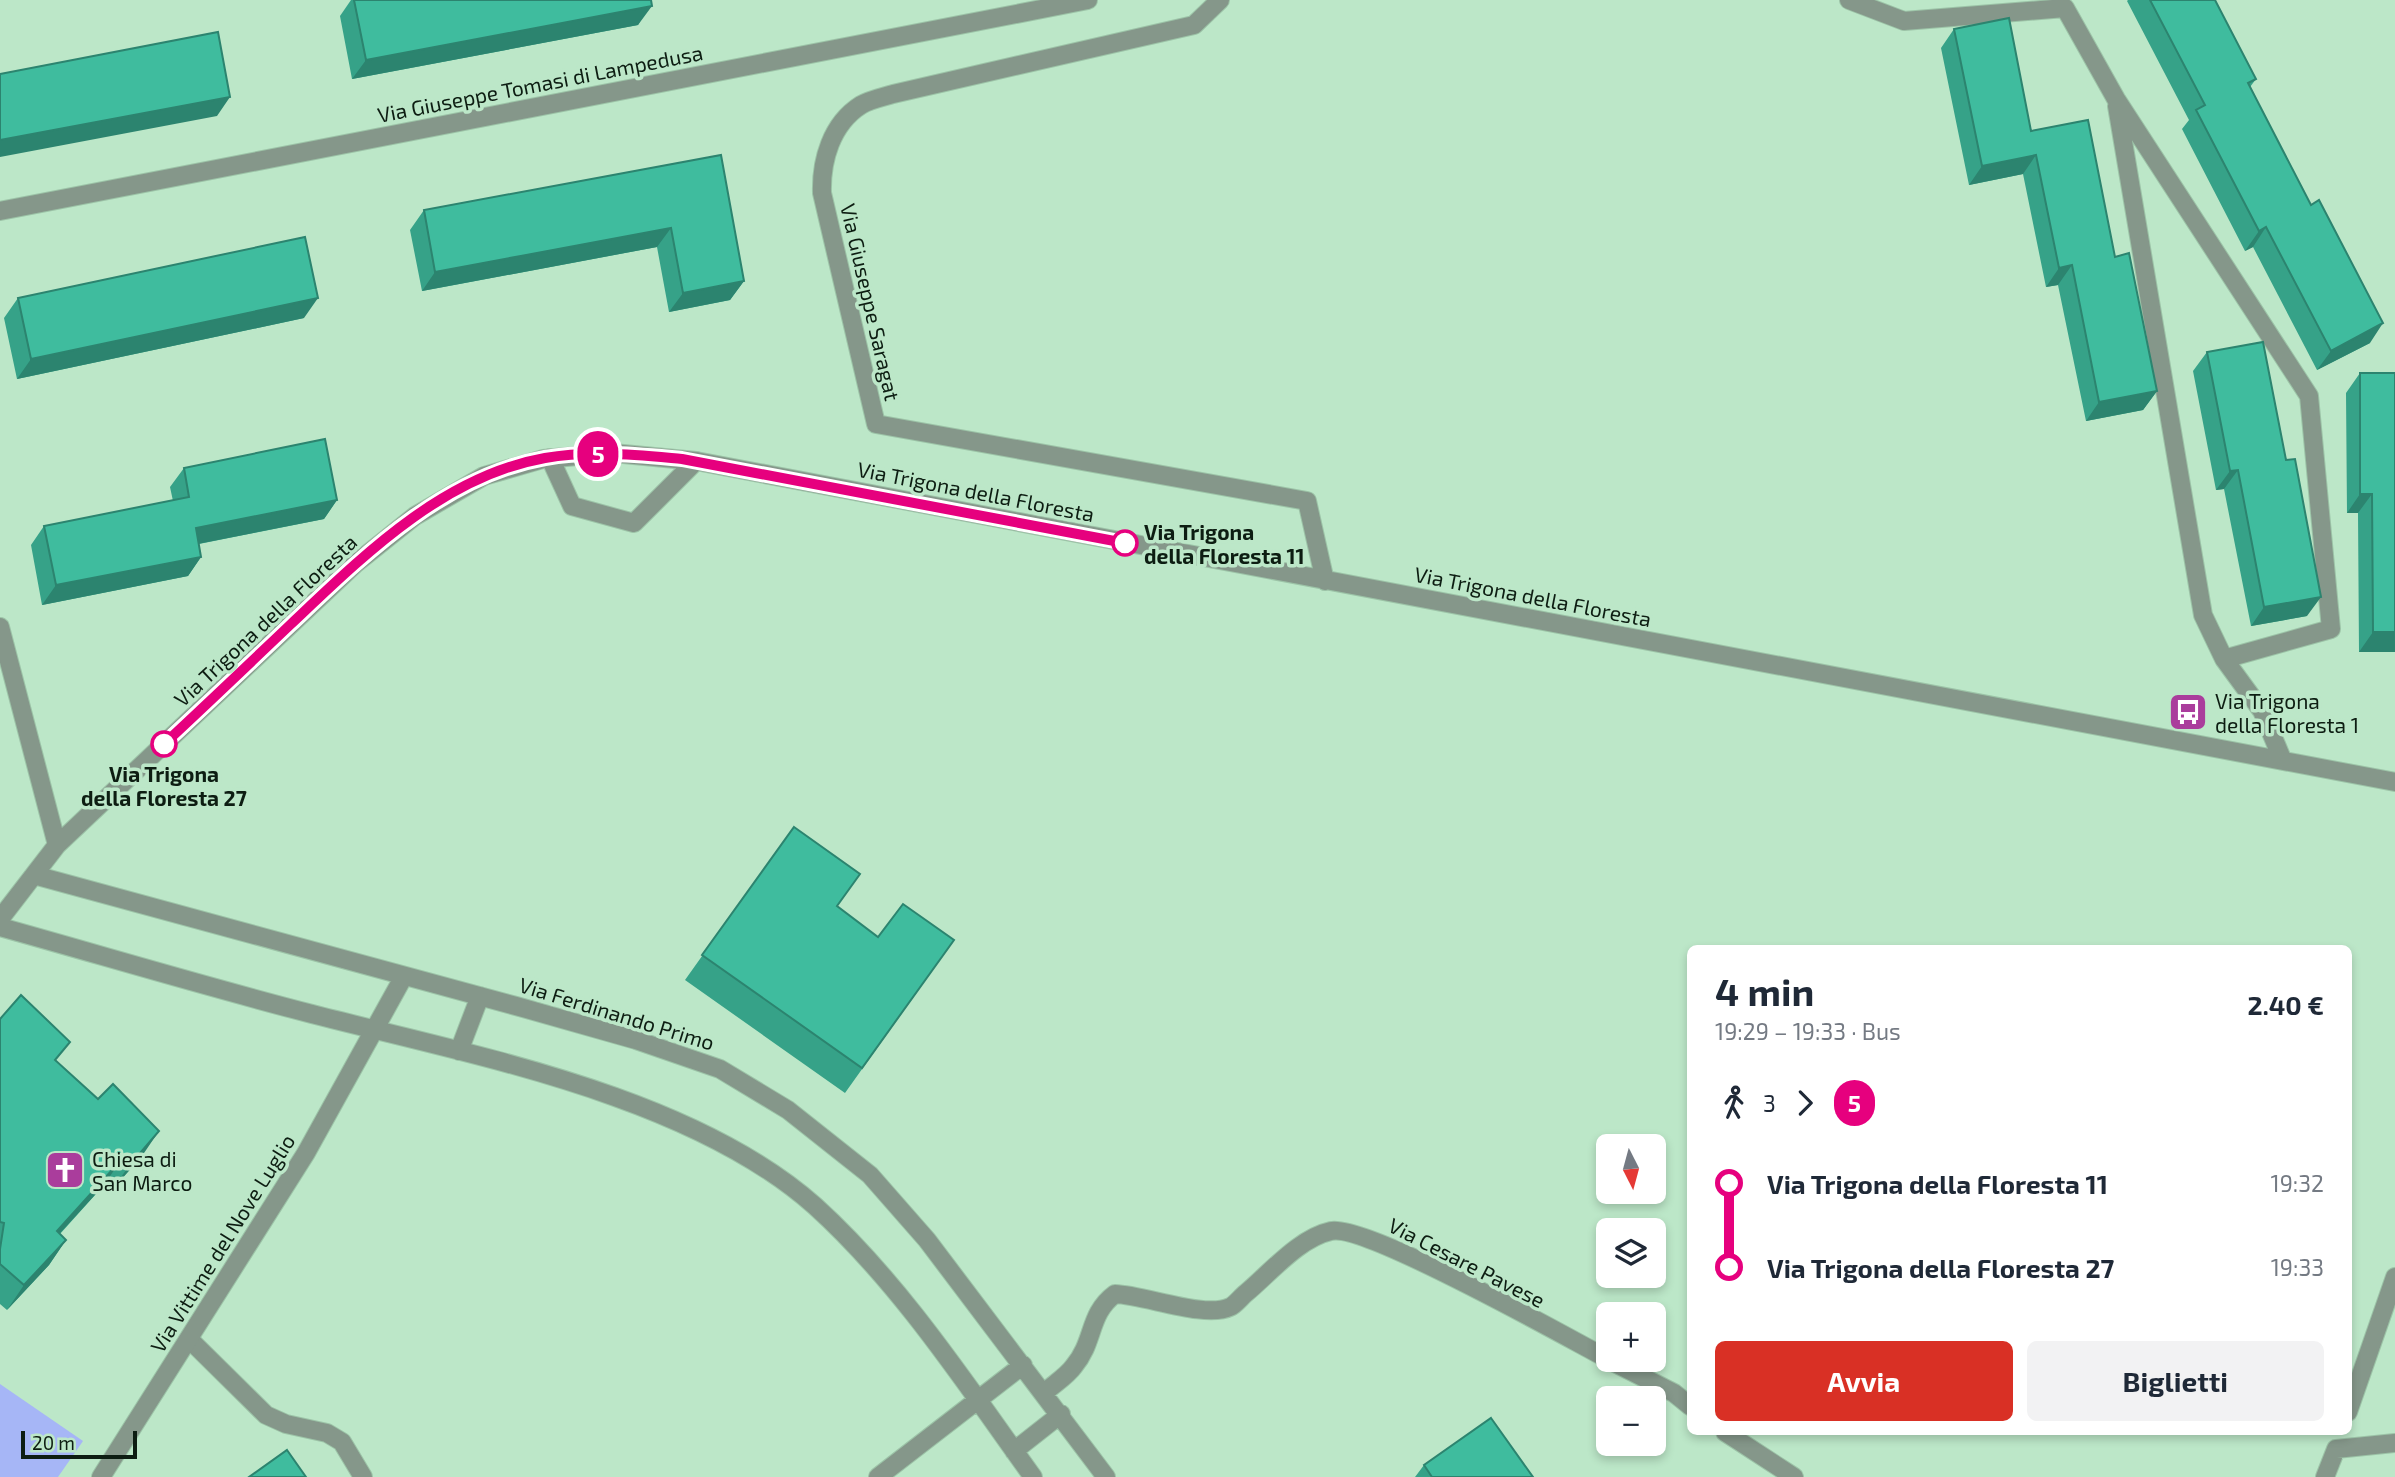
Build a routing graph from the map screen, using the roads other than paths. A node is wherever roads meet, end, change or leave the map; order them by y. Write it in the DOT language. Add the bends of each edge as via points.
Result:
graph roads {
  1 [pos="1088,0"];
  2 [pos="1220,0"];
  3 [pos="1849,0"];
  4 [pos="2116,100"];
  5 [pos="0,211"];
  6 [pos="550,458"];
  7 [pos="696,461"];
  8 [pos="1325,580"];
  9 [pos="0,627"];
  10 [pos="2224,659"];
  11 [pos="2283,761"];
  12 [pos="2395,782"];
  13 [pos="57,845"];
  14 [pos="34,875"];
  15 [pos="0,919"];
  16 [pos="0,927"];
  17 [pos="404,976"];
  18 [pos="480,996"];
  19 [pos="377,1031"];
  20 [pos="459,1051"];
  21 [pos="2395,1278"];
  22 [pos="189,1339"];
  23 [pos="1596,1353"];
  24 [pos="1023,1365"];
  25 [pos="1633,1372"];
  26 [pos="1044,1392"];
  27 [pos="978,1401"];
  28 [pos="2352,1401"];
  29 [pos="1687,1404"];
  30 [pos="1061,1414"];
  31 [pos="1730,1435"];
  32 [pos="2341,1435"];
  33 [pos="2395,1443"];
  34 [pos="2336,1449"];
  35 [pos="1014,1451"];
  36 [pos="101,1477"];
  37 [pos="363,1477"];
  38 [pos="878,1477"];
  39 [pos="1033,1477"];
  40 [pos="1107,1477"];
  41 [pos="1794,1477"];
  42 [pos="2325,1477"];
  1 -- 5 [label="street, Via Giuseppe Tomasi di Lampedusa"];
  2 -- 8 [label="street, Via Giuseppe Saragat" via="1194,25 861,105 841,125 827,149 821,170 822,193 876,424 1307,501"];
  3 -- 4 [label="street" via="1904,21 2065,8"];
  4 -- 10 [label="street" via="2203,615"];
  4 -- 10 [label="street" via="2309,396 2331,629"];
  6 -- 7 [label="street, Via Trigona della Floresta" via="612,453"];
  6 -- 7 [label="street" via="572,506 634,523"];
  6 -- 13 [label="street, Via Trigona della Floresta" via="484,476 415,516 355,564"];
  7 -- 8 [label="street, Via Trigona della Floresta"];
  8 -- 11 [label="street, Via Trigona della Floresta"];
  9 -- 13 [label="street"];
  10 -- 11 [label="street" via="2262,711"];
  11 -- 12 [label="street, Via Trigona della Floresta"];
  13 -- 14 [label="street, Via Trigona della Floresta"];
  14 -- 15 [label="street, Via Trigona della Floresta"];
  14 -- 17 [label="street, Via Ferdinando Primo"];
  16 -- 19 [label="street"];
  17 -- 18 [label="street, Via Ferdinando Primo"];
  17 -- 19 [label="street, Via Vittime del Nove Luglio"];
  18 -- 20 [label="street"];
  18 -- 24 [label="street, Via Ferdinando Primo" via="720,1069 788,1110 870,1175 927,1240"];
  19 -- 20 [label="street"];
  19 -- 22 [label="street, Via Vittime del Nove Luglio"];
  20 -- 27 [label="street" via="612,1096 754,1160 814,1206 874,1268"];
  21 -- 28 [label="street"];
  22 -- 36 [label="street, Via Vittime del Nove Luglio"];
  22 -- 37 [label="street" via="266,1415 327,1433 342,1443"];
  23 -- 26 [label="street, Via Cesare Pavese" via="1401,1252 1363,1236 1332,1230 1301,1246 1229,1307 1205,1310 1115,1294 1099,1306 1074,1366"];
  24 -- 26 [label="street, Via Ferdinando Primo"];
  24 -- 27 [label="street"];
  25 -- 29 [label="street, Via Cesare Pavese"];
  26 -- 30 [label="street, Via Ferdinando Primo"];
  27 -- 35 [label="street"];
  27 -- 38 [label="street"];
  30 -- 35 [label="street"];
  30 -- 40 [label="street, Via Ferdinando Primo"];
  31 -- 41 [label="street"];
  32 -- 34 [label="street"];
  33 -- 34 [label="street"];
  34 -- 42 [label="street"];
  35 -- 39 [label="street"];
}
